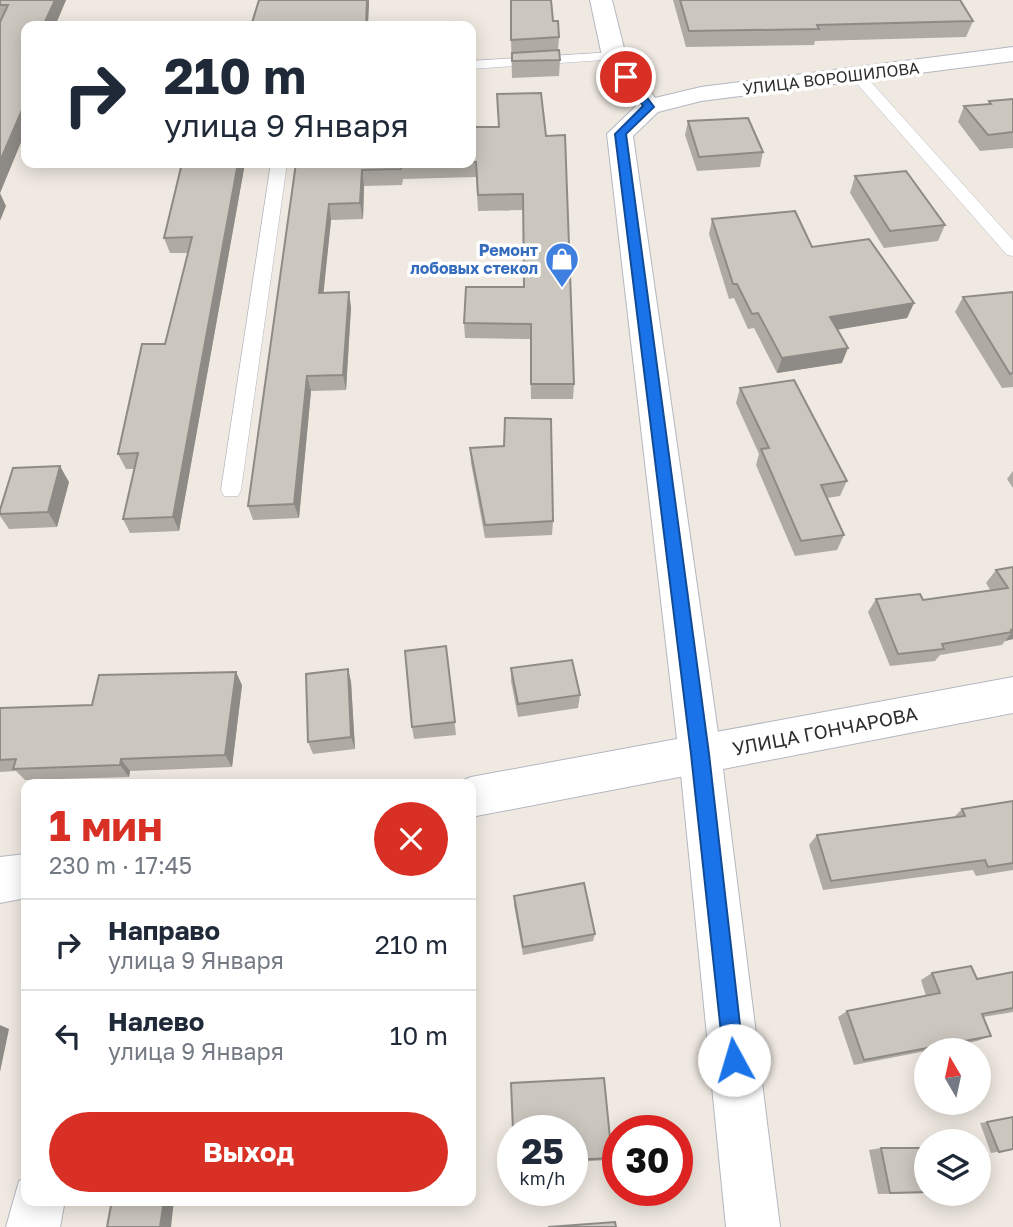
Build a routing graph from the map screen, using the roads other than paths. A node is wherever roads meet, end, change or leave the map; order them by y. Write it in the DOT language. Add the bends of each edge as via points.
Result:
graph roads {
  1 [pos="601,0"];
  2 [pos="1013,54"];
  3 [pos="614,57"];
  4 [pos="476,65"];
  5 [pos="857,75"];
  6 [pos="649,107"];
  7 [pos="278,168"];
  8 [pos="1013,250"];
  9 [pos="231,490"];
  10 [pos="1013,695"];
  11 [pos="700,754"];
  12 [pos="476,796"];
  13 [pos="21,877"];
  14 [pos="0,880"];
  15 [pos="37,1206"];
  16 [pos="33,1227"];
  17 [pos="752,1227"];
  1 -- 3 [label="street"];
  2 -- 5 [label="street, УЛИЦА ВОРОШИЛОВА"];
  3 -- 4 [label="lane"];
  3 -- 6 [label="street"];
  5 -- 6 [label="street, УЛИЦА ВОРОШИЛОВА" via="701,94"];
  5 -- 8 [label="lane"];
  6 -- 11 [label="street" via="620,134"];
  7 -- 9 [label="lane"];
  10 -- 11 [label="street, УЛИЦА ГОНЧАРОВА"];
  11 -- 12 [label="street, УЛИЦА ГОНЧАРОВА"];
  11 -- 17 [label="street"];
  13 -- 14 [label="street"];
  15 -- 16 [label="street"];
}
